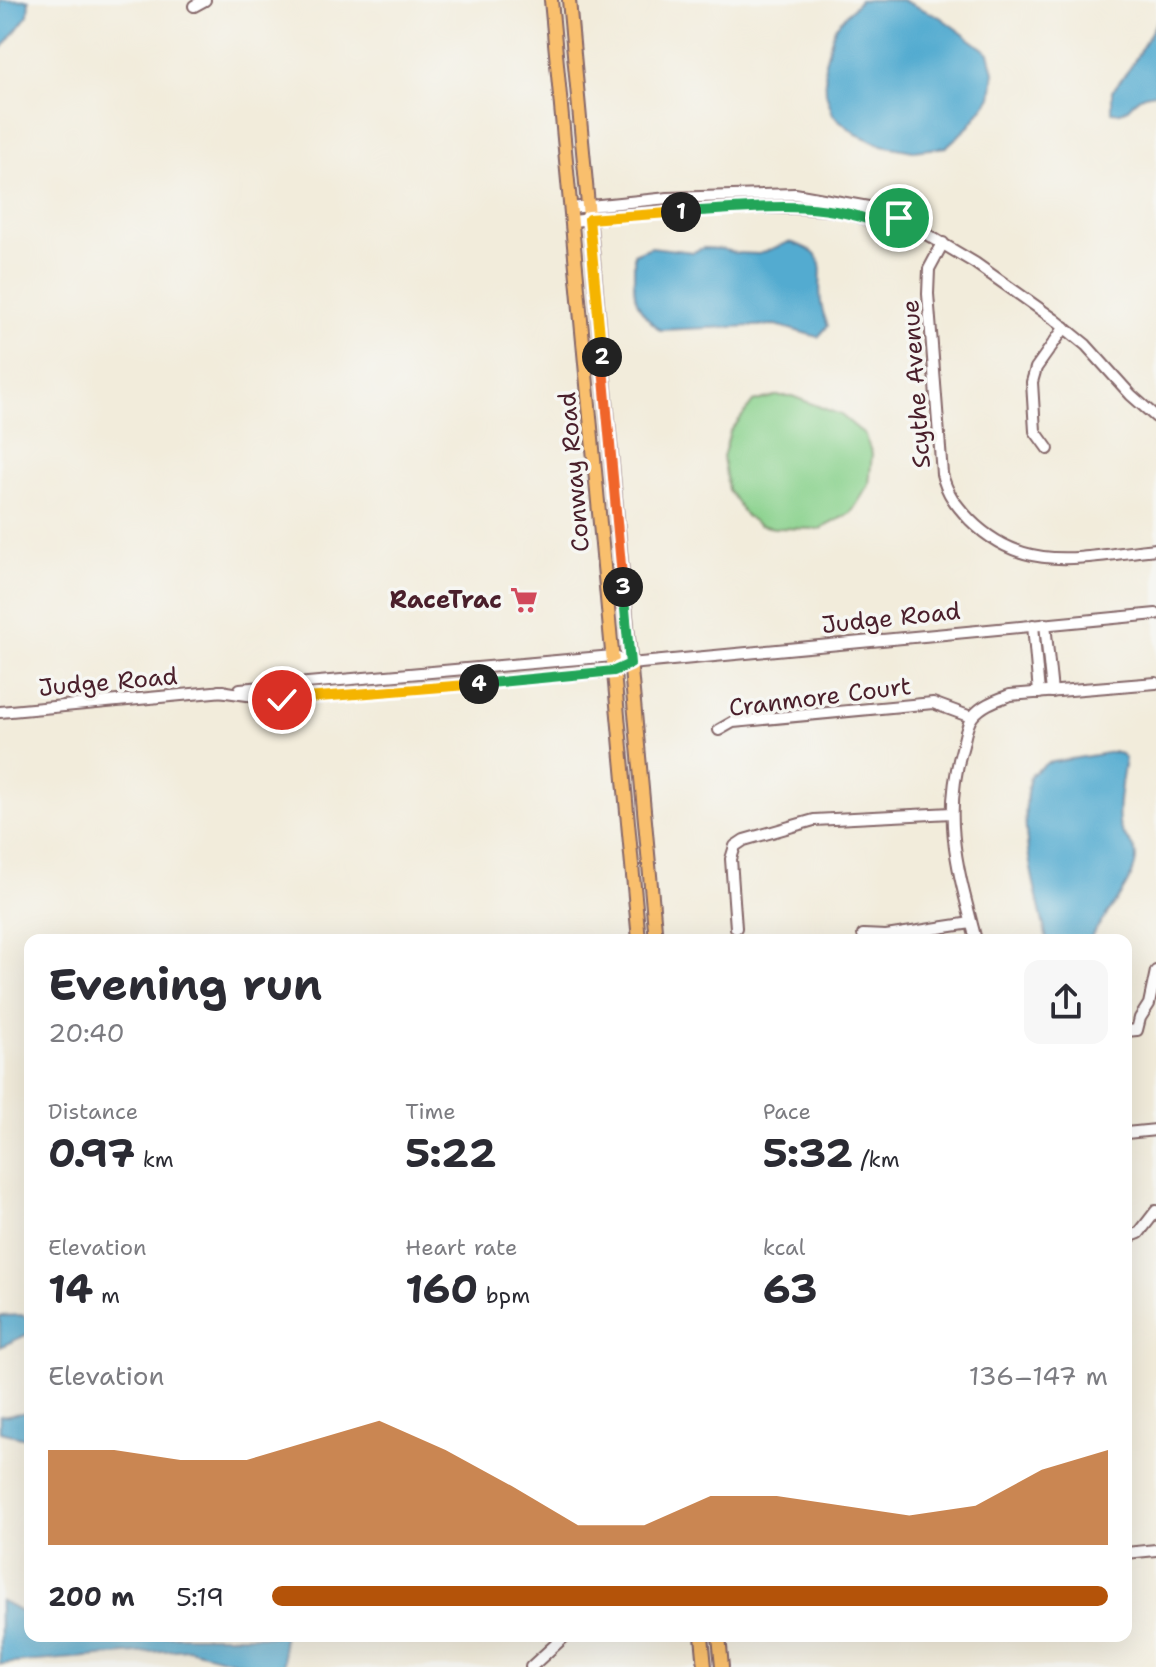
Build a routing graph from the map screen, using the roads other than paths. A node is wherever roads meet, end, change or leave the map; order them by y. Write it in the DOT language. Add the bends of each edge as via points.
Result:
graph roads {
  1 [pos="551,0"];
  2 [pos="569,0"];
  3 [pos="668,198"];
  4 [pos="588,204"];
  5 [pos="669,212"];
  6 [pos="889,213"];
  7 [pos="571,214"];
  8 [pos="589,219"];
  9 [pos="884,226"];
  10 [pos="921,232"];
  11 [pos="943,243"];
  12 [pos="1065,327"];
  13 [pos="1156,417"];
  14 [pos="593,440"];
  15 [pos="1048,449"];
  16 [pos="612,469"];
  17 [pos="1156,549"];
  18 [pos="1156,614"];
  19 [pos="1045,624"];
  20 [pos="1033,625"];
  21 [pos="613,656"];
  22 [pos="1049,663"];
  23 [pos="630,664"];
  24 [pos="1036,664"];
  25 [pos="614,671"];
  26 [pos="1156,683"];
  27 [pos="219,691"];
  28 [pos="1052,692"];
  29 [pos="1039,693"];
  30 [pos="0,712"];
  31 [pos="971,717"];
  32 [pos="719,730"];
  33 [pos="952,813"];
  34 [pos="971,923"];
  35 [pos="736,928"];
  36 [pos="638,934"];
  37 [pos="655,934"];
  38 [pos="899,934"];
  39 [pos="974,934"];
  40 [pos="1156,971"];
  41 [pos="1132,1030"];
  42 [pos="1156,1130"];
  43 [pos="1132,1132"];
  44 [pos="1156,1211"];
  45 [pos="1132,1236"];
  46 [pos="1156,1550"];
  47 [pos="1132,1552"];
  48 [pos="558,1642"];
  49 [pos="703,1642"];
  50 [pos="720,1642"];
  51 [pos="531,1667"];
  52 [pos="705,1667"];
  53 [pos="722,1667"];
  1 -- 7 [label="main road, Conway Road"];
  2 -- 4 [label="main road, Conway Road"];
  3 -- 4 [label="street"];
  3 -- 5 [label="street"];
  3 -- 6 [label="street" via="795,194"];
  4 -- 7 [label="street"];
  4 -- 8 [label="main road, Conway Road"];
  5 -- 8 [label="street"];
  5 -- 9 [label="street" via="804,208 863,216"];
  6 -- 9 [label="street"];
  6 -- 10 [label="street"];
  7 -- 8 [label="street"];
  7 -- 14 [label="main road, Conway Road"];
  8 -- 16 [label="main road, Conway Road"];
  9 -- 10 [label="street"];
  10 -- 11 [label="street"];
  11 -- 12 [label="street"];
  11 -- 17 [label="street, Scythe Avenue" via="929,269 928,294 946,493 993,541 1021,554 1051,559"];
  12 -- 13 [label="street"];
  12 -- 15 [label="street" via="1032,382 1035,431"];
  14 -- 16 [label="main road"];
  14 -- 21 [label="main road, Conway Road"];
  16 -- 23 [label="main road, Conway Road"];
  18 -- 19 [label="street, Judge Road"];
  19 -- 20 [label="street, Judge Road"];
  19 -- 22 [label="street"];
  20 -- 23 [label="street, Judge Road"];
  20 -- 24 [label="street"];
  21 -- 23 [label="street"];
  21 -- 25 [label="main road, Conway Road"];
  21 -- 27 [label="street, Judge Road"];
  22 -- 24 [label="street"];
  22 -- 28 [label="street"];
  23 -- 25 [label="street, Judge Road"];
  23 -- 37 [label="main road, Conway Road"];
  24 -- 29 [label="street"];
  25 -- 27 [label="street, Judge Road" via="282,700"];
  25 -- 36 [label="main road, Conway Road"];
  26 -- 28 [label="street"];
  27 -- 30 [label="street, Judge Road"];
  28 -- 29 [label="street"];
  29 -- 31 [label="street" via="1010,695"];
  31 -- 32 [label="street, Cranmore Court" via="933,703 733,722"];
  31 -- 33 [label="street"];
  33 -- 34 [label="street" via="953,852"];
  33 -- 35 [label="street" via="814,820 744,840 735,846 731,859"];
  34 -- 38 [label="street"];
  34 -- 39 [label="street"];
  40 -- 41 [label="street" via="1149,1004"];
  42 -- 43 [label="street"];
  44 -- 45 [label="street"];
  46 -- 47 [label="street"];
  48 -- 51 [label="street"];
  49 -- 52 [label="main road"];
  50 -- 53 [label="main road"];
}
